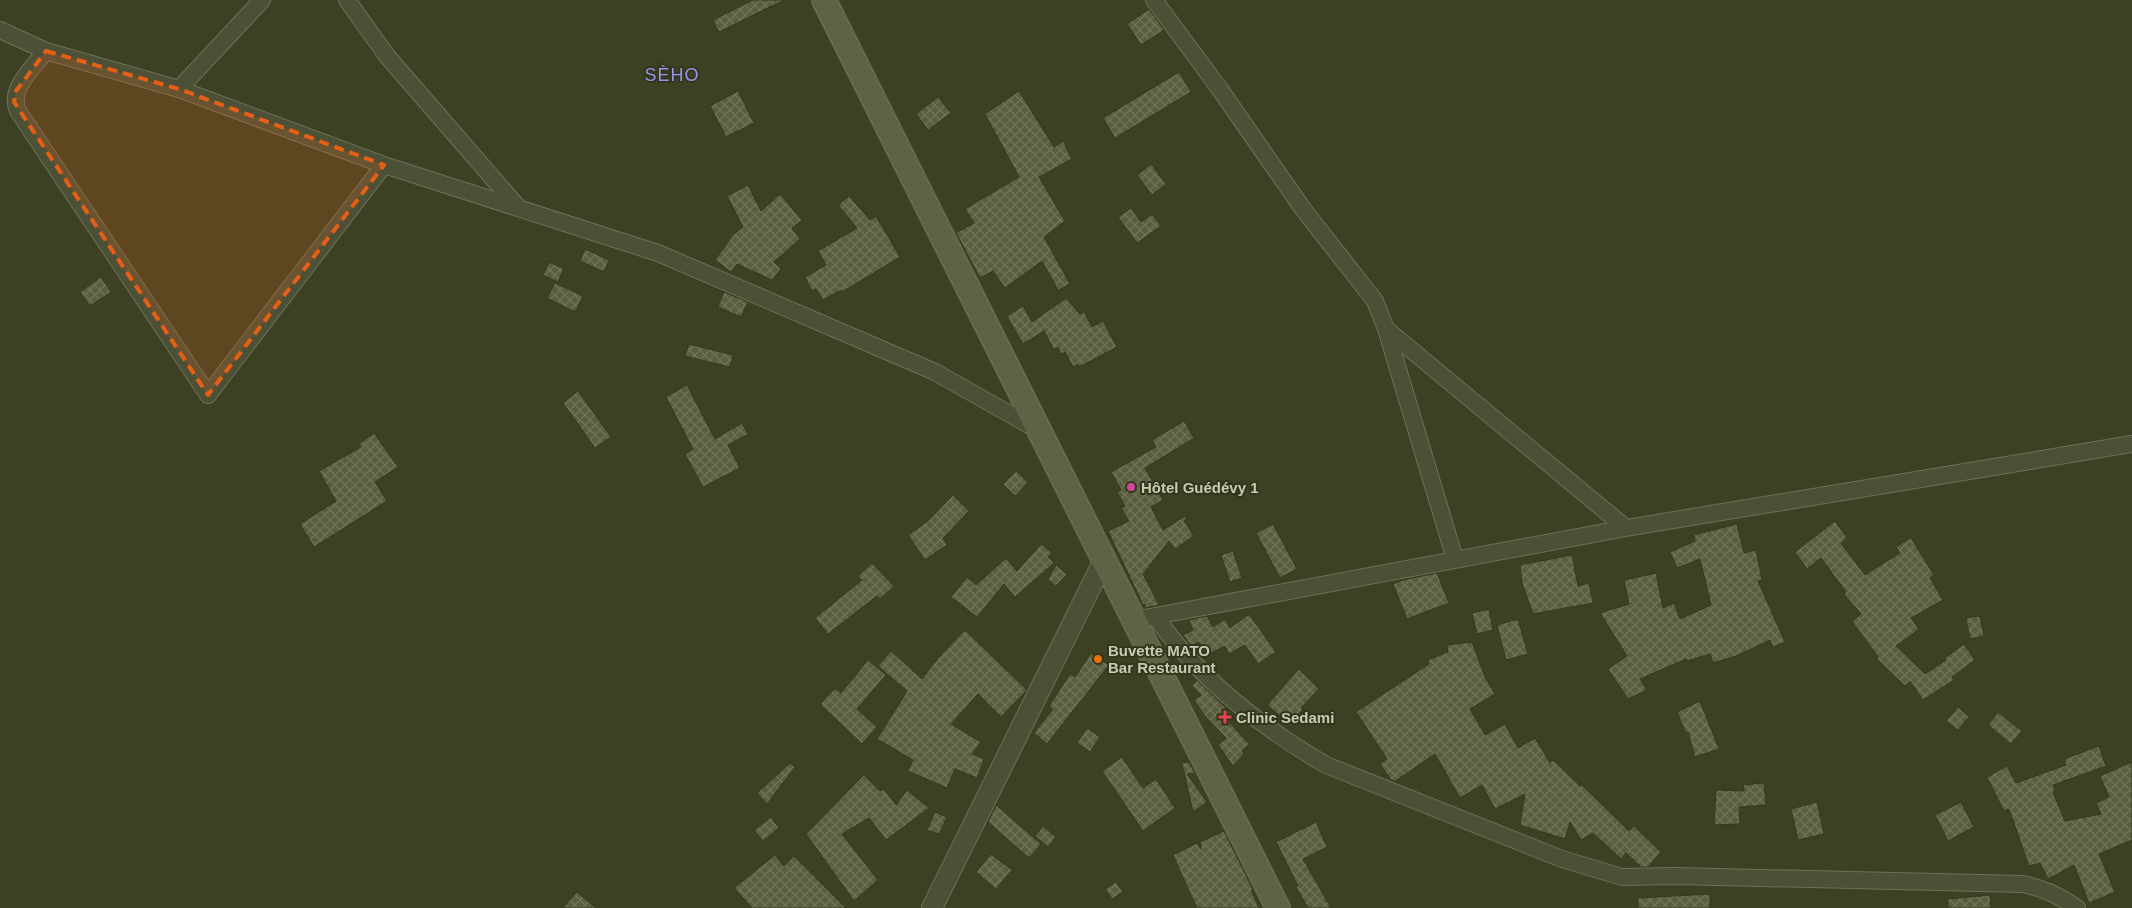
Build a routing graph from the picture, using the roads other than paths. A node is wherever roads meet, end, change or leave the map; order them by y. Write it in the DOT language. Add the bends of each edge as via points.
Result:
graph roads {
  1 [pos="262,0"];
  2 [pos="347,0"];
  3 [pos="824,0"];
  4 [pos="1154,0"];
  5 [pos="0,30"];
  6 [pos="46,51"];
  7 [pos="179,88"];
  8 [pos="384,165"];
  9 [pos="518,206"];
  10 [pos="1386,329"];
  11 [pos="1038,430"];
  12 [pos="2132,444"];
  13 [pos="1626,528"];
  14 [pos="1454,559"];
  15 [pos="1104,560"];
  16 [pos="1144,618"];
  17 [pos="932,908"];
  18 [pos="1278,908"];
  19 [pos="2077,908"];
  1 -- 7 [label="street"];
  2 -- 9 [label="street" via="388,56"];
  3 -- 11 [label="main road"];
  4 -- 10 [label="street" via="1303,209 1375,301"];
  5 -- 6 [label="street"];
  6 -- 7 [label="street"];
  6 -- 8 [label="street" via="16,91 14,102 18,111 208,395"];
  7 -- 8 [label="street"];
  8 -- 9 [label="street"];
  9 -- 11 [label="street" via="658,253 935,372"];
  10 -- 13 [label="street"];
  10 -- 14 [label="street"];
  11 -- 15 [label="main road"];
  12 -- 13 [label="street"];
  13 -- 14 [label="street"];
  14 -- 16 [label="street"];
  15 -- 16 [label="main road"];
  15 -- 17 [label="street"];
  16 -- 18 [label="main road"];
  16 -- 19 [label="street" via="1258,721 1326,765 1571,862 1622,877 2022,884 2060,896"];
}
